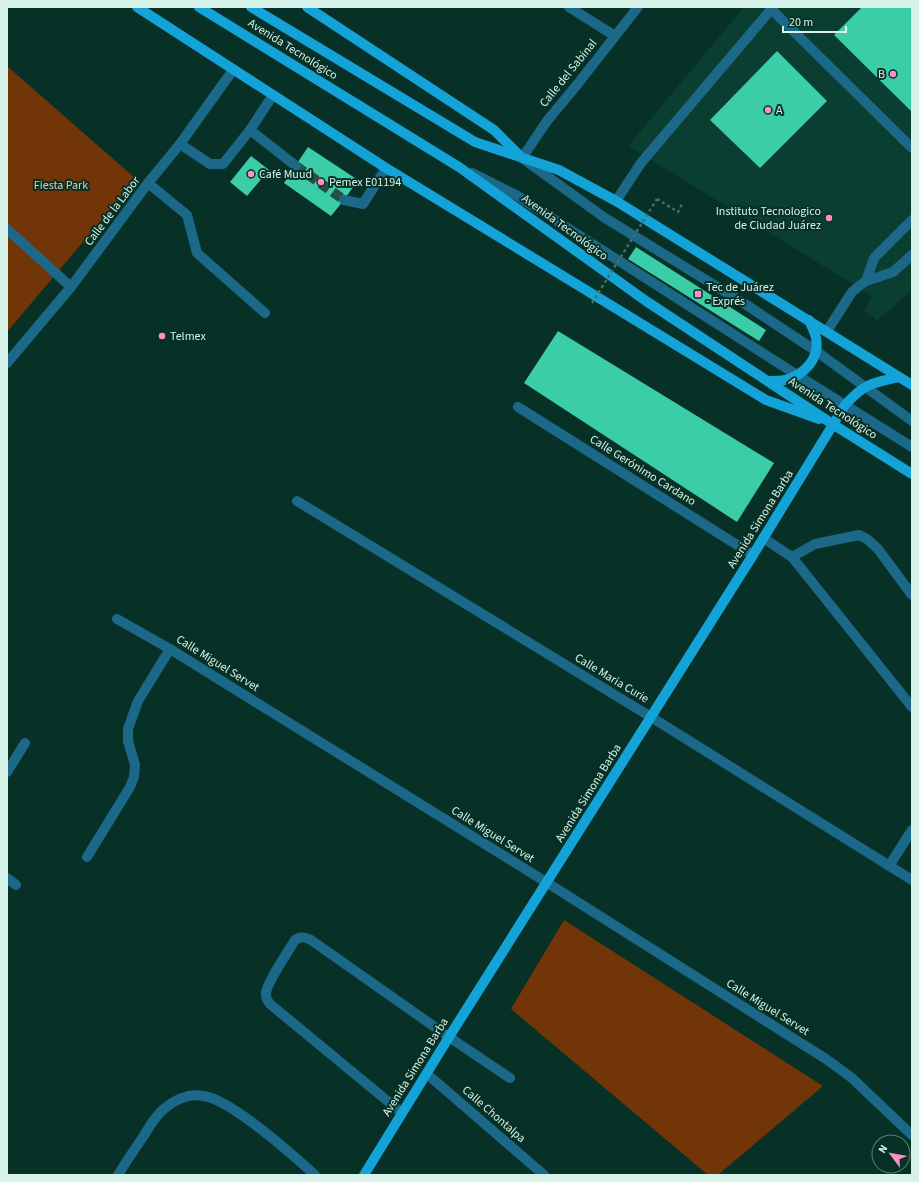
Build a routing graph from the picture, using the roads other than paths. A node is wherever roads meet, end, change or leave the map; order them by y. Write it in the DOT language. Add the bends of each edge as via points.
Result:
graph roads {
  1 [pos="137,7"];
  2 [pos="199,7"];
  3 [pos="251,7"];
  4 [pos="307,7"];
  5 [pos="569,7"];
  6 [pos="638,7"];
  7 [pos="772,8"];
  8 [pos="615,36"];
  9 [pos="233,70"];
  10 [pos="273,95"];
  11 [pos="250,130"];
  12 [pos="180,144"];
  13 [pos="912,148"];
  14 [pos="522,158"];
  15 [pos="296,166"];
  16 [pos="459,167"];
  17 [pos="386,168"];
  18 [pos="148,183"];
  19 [pos="344,200"];
  20 [pos="616,201"];
  21 [pos="912,220"];
  22 [pos="7,229"];
  23 [pos="912,255"];
  24 [pos="866,281"];
  25 [pos="71,287"];
  26 [pos="265,313"];
  27 [pos="810,320"];
  28 [pos="827,332"];
  29 [pos="816,351"];
  30 [pos="7,363"];
  31 [pos="797,375"];
  32 [pos="899,377"];
  33 [pos="769,381"];
  34 [pos="912,385"];
  35 [pos="865,387"];
  36 [pos="845,405"];
  37 [pos="518,407"];
  38 [pos="912,421"];
  39 [pos="834,425"];
  40 [pos="912,447"];
  41 [pos="912,474"];
  42 [pos="297,501"];
  43 [pos="763,538"];
  44 [pos="753,555"];
  45 [pos="792,557"];
  46 [pos="910,591"];
  47 [pos="117,618"];
  48 [pos="170,649"];
  49 [pos="912,708"];
  50 [pos="651,717"];
  51 [pos="25,743"];
  52 [pos="7,772"];
  53 [pos="912,830"];
  54 [pos="87,857"];
  55 [pos="888,866"];
  56 [pos="7,878"];
  57 [pos="912,880"];
  58 [pos="546,882"];
  59 [pos="16,884"];
  60 [pos="449,1037"];
  61 [pos="427,1074"];
  62 [pos="510,1078"];
  63 [pos="402,1113"];
  64 [pos="912,1134"];
  65 [pos="118,1175"];
  66 [pos="315,1175"];
  67 [pos="364,1175"];
  68 [pos="544,1175"];
  1 -- 9 [label="main road"];
  2 -- 16 [label="main road, Avenida Tecnológico"];
  3 -- 14 [label="main road, Avenida Tecnológico" via="475,142"];
  4 -- 14 [label="main road" via="494,130"];
  5 -- 8 [label="street"];
  6 -- 8 [label="street, Calle del Sabinal"];
  7 -- 13 [label="street"];
  7 -- 20 [label="street" via="641,163"];
  8 -- 14 [label="street, Calle del Sabinal" via="547,121"];
  9 -- 10 [label="main road"];
  9 -- 12 [label="street, Calle de la Labor"];
  10 -- 11 [label="street"];
  10 -- 17 [label="main road"];
  11 -- 12 [label="street" via="223,164 210,164"];
  11 -- 15 [label="street"];
  12 -- 18 [label="street, Calle de la Labor"];
  14 -- 20 [label="main road, Avenida Tecnológico" via="559,170"];
  14 -- 29 [label="street" via="605,218"];
  16 -- 31 [label="street" via="516,195"];
  16 -- 33 [label="main road, Avenida Tecnológico" via="646,302"];
  17 -- 19 [label="street" via="363,204"];
  17 -- 39 [label="main road" via="766,400"];
  18 -- 25 [label="street, Calle de la Labor"];
  18 -- 26 [label="street" via="187,215 197,253"];
  20 -- 27 [label="main road, Avenida Tecnológico"];
  21 -- 24 [label="street" via="874,258"];
  22 -- 25 [label="street"];
  23 -- 24 [label="street" via="892,272"];
  24 -- 28 [label="street" via="852,292"];
  25 -- 30 [label="street, Calle de la Labor"];
  27 -- 28 [label="main road, Avenida Tecnológico"];
  27 -- 29 [label="main road" via="816,338"];
  28 -- 32 [label="main road, Avenida Tecnológico"];
  29 -- 31 [label="main road" via="806,369"];
  29 -- 35 [label="street"];
  31 -- 33 [label="main road" via="785,380"];
  31 -- 36 [label="street"];
  32 -- 34 [label="main road, Avenida Tecnológico"];
  32 -- 35 [label="main road" via="871,383"];
  33 -- 39 [label="main road, Avenida Tecnológico"];
  35 -- 36 [label="main road, Avenida Simona Barba"];
  35 -- 38 [label="street"];
  36 -- 39 [label="main road, Avenida Simona Barba"];
  36 -- 40 [label="street"];
  37 -- 44 [label="street, Calle Gerónimo Cardano"];
  39 -- 41 [label="main road, Avenida Tecnológico"];
  39 -- 43 [label="main road, Avenida Simona Barba"];
  42 -- 50 [label="street, Calle Maria Curie"];
  43 -- 44 [label="main road, Avenida Simona Barba"];
  43 -- 45 [label="street"];
  44 -- 50 [label="main road, Avenida Simona Barba"];
  45 -- 46 [label="street" via="815,544 859,535 878,549"];
  45 -- 49 [label="street"];
  47 -- 48 [label="street, Calle Miguel Servet"];
  48 -- 54 [label="street" via="138,701 128,729 128,741 135,765 134,777"];
  48 -- 58 [label="street, Calle Miguel Servet"];
  50 -- 55 [label="street, Calle Maria Curie"];
  50 -- 58 [label="main road, Avenida Simona Barba"];
  51 -- 52 [label="street"];
  53 -- 55 [label="street"];
  55 -- 57 [label="street, Calle Maria Curie"];
  56 -- 59 [label="street"];
  58 -- 60 [label="main road, Avenida Simona Barba"];
  58 -- 64 [label="street, Calle Miguel Servet" via="826,1058 852,1078"];
  60 -- 61 [label="main road, Avenida Simona Barba"];
  60 -- 62 [label="street"];
  60 -- 63 [label="street" via="311,940 303,937 295,940 266,991 267,999"];
  61 -- 63 [label="main road, Avenida Simona Barba"];
  61 -- 68 [label="street, Calle Chontalpa"];
  63 -- 67 [label="main road, Avenida Simona Barba"];
  65 -- 66 [label="street" via="155,1118 180,1098 190,1096 204,1096 217,1100 240,1114"];
}
